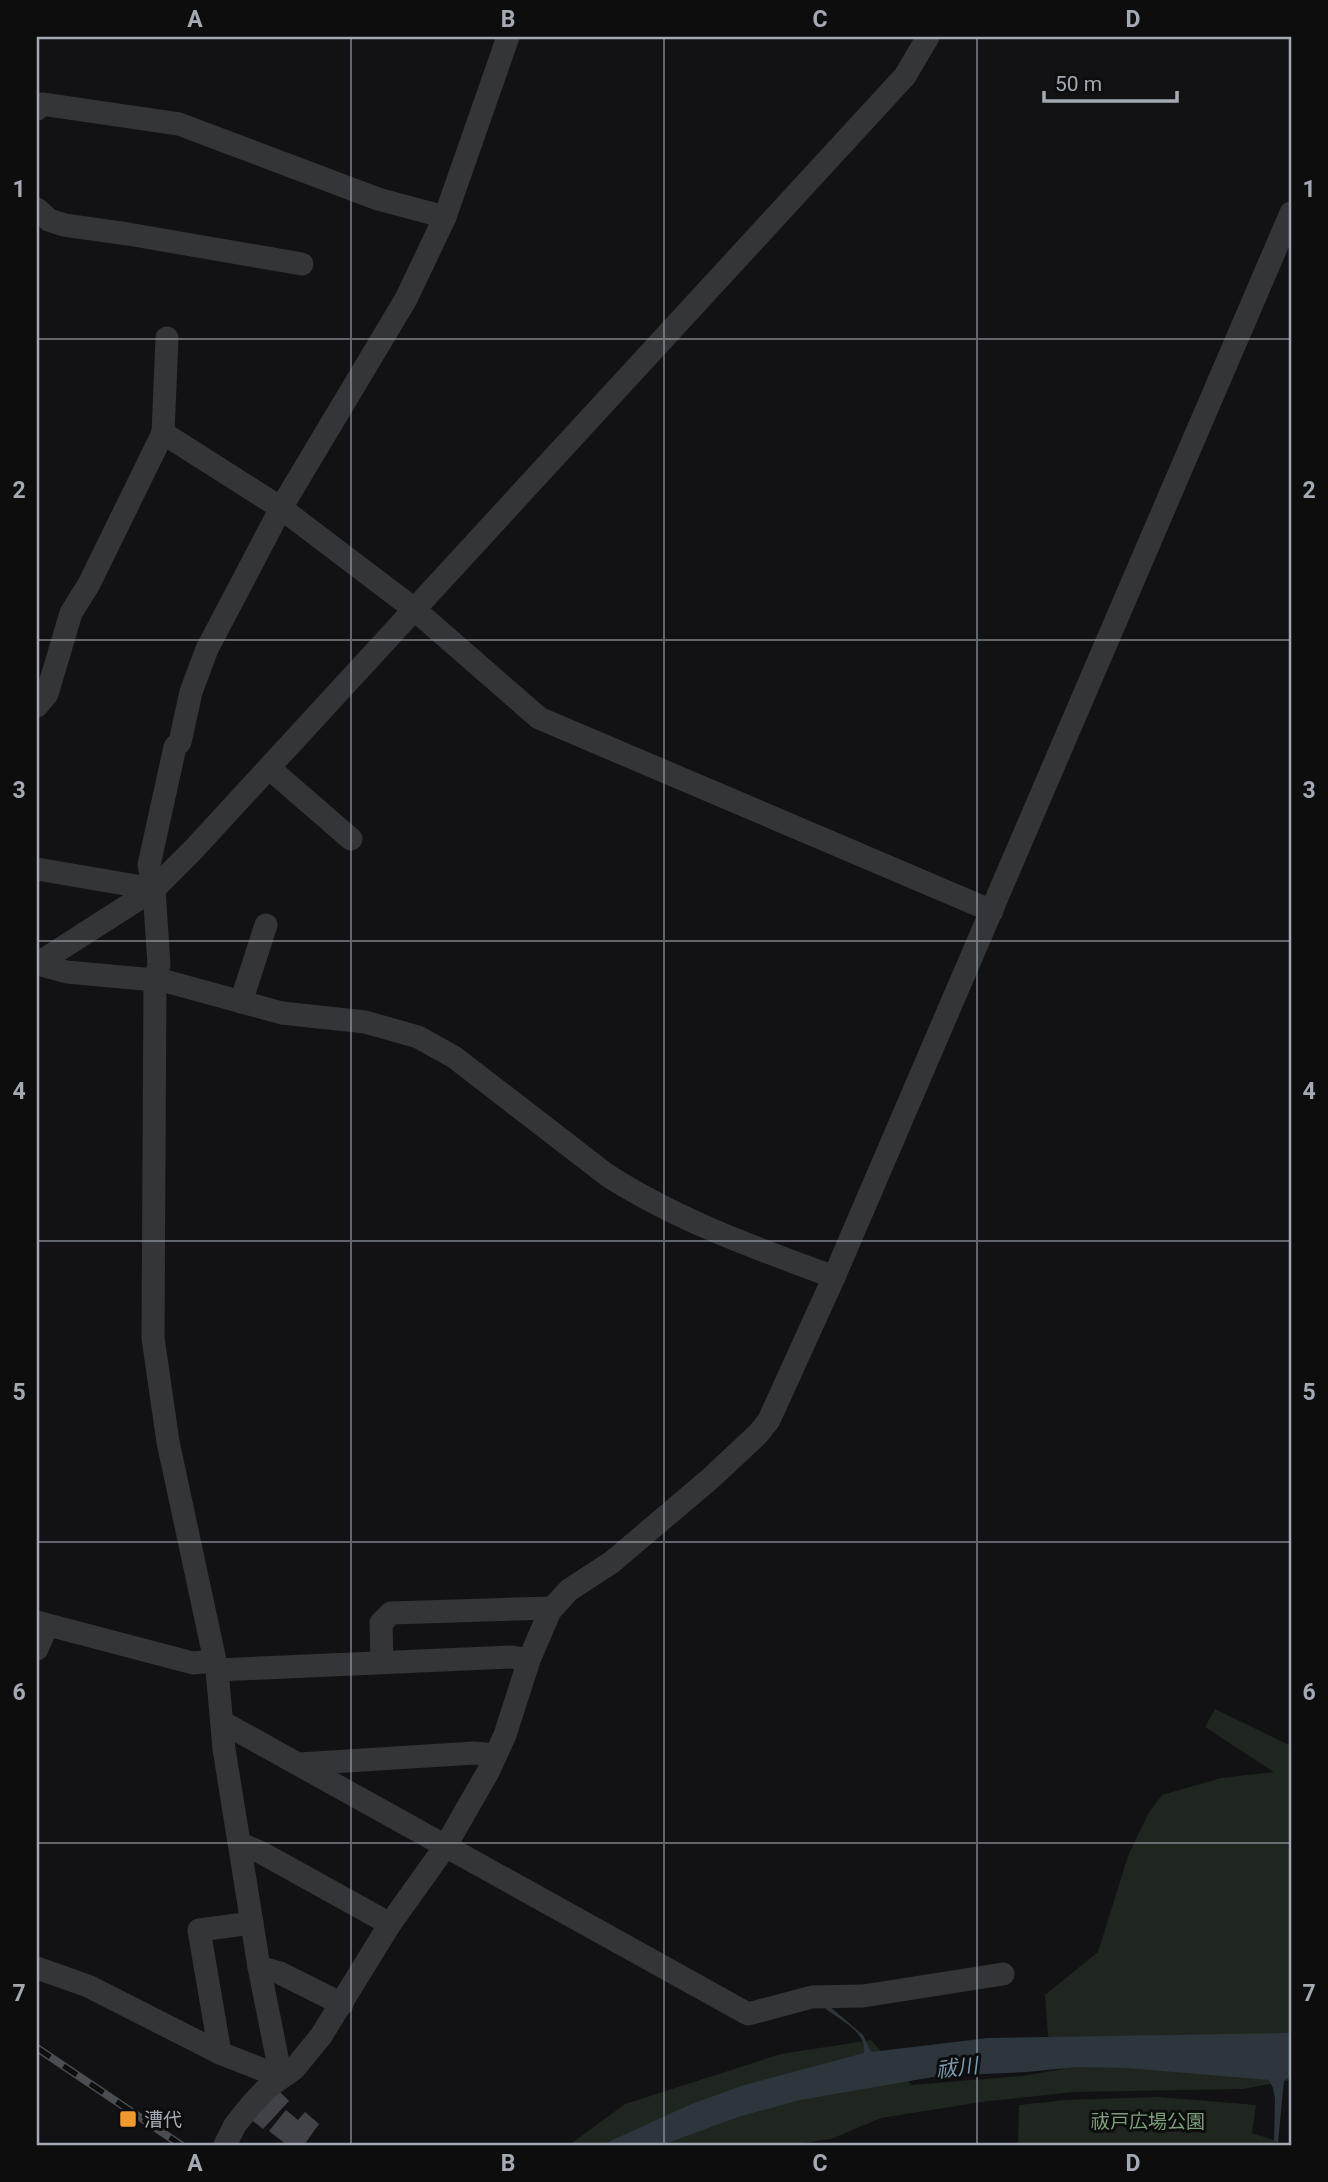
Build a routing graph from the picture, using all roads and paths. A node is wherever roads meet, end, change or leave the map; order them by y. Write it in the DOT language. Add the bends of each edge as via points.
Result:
graph roads {
  1 [pos="508,37"];
  2 [pos="928,37"];
  3 [pos="37,109"];
  4 [pos="37,209"];
  5 [pos="1291,213"];
  6 [pos="445,217"];
  7 [pos="302,264"];
  8 [pos="167,338"];
  9 [pos="163,433"];
  10 [pos="281,508"];
  11 [pos="414,609"];
  12 [pos="37,706"];
  13 [pos="269,768"];
  14 [pos="351,839"];
  15 [pos="37,869"];
  16 [pos="154,889"];
  17 [pos="992,911"];
  18 [pos="266,925"];
  19 [pos="37,964"];
  20 [pos="155,980"];
  21 [pos="241,1002"];
  22 [pos="834,1277"];
  23 [pos="552,1608"];
  24 [pos="42,1624"];
  25 [pos="37,1649"];
  26 [pos="529,1660"];
  27 [pos="382,1662"];
  28 [pos="216,1665"];
  29 [pos="222,1721"];
  30 [pos="496,1755"];
  31 [pos="299,1764"];
  32 [pos="241,1844"];
  33 [pos="445,1847"];
  34 [pos="252,1923"];
  35 [pos="390,1923"];
  36 [pos="259,1967"];
  37 [pos="37,1968"];
  38 [pos="1003,1974"];
  39 [pos="342,2004"];
  40 [pos="220,2053"];
  41 [pos="281,2077"];
  42 [pos="225,2145"];
  1 -- 6 [label="street"];
  2 -- 11 [label="street" via="905,76"];
  3 -- 6 [label="street" via="42,104 179,124 378,199"];
  4 -- 7 [label="street" via="64,225"];
  5 -- 17 [label="street"];
  6 -- 10 [label="street" via="406,299"];
  8 -- 9 [label="street"];
  9 -- 10 [label="street"];
  9 -- 12 [label="street" via="71,613 47,694"];
  10 -- 11 [label="street"];
  10 -- 16 [label="street" via="207,649 191,692 149,865"];
  11 -- 13 [label="street"];
  11 -- 17 [label="street" via="539,718"];
  13 -- 14 [label="street"];
  13 -- 16 [label="street"];
  15 -- 16 [label="street"];
  16 -- 19 [label="street"];
  16 -- 20 [label="street" via="159,965"];
  17 -- 22 [label="street"];
  18 -- 21 [label="street"];
  19 -- 20 [label="street" via="67,972"];
  20 -- 21 [label="street"];
  20 -- 28 [label="street" via="153,1338 168,1442"];
  21 -- 22 [label="street" via="282,1013 380,1025 435,1045 626,1187 691,1222"];
  22 -- 23 [label="street" via="769,1420 758,1434 612,1562 569,1590"];
  23 -- 26 [label="street"];
  23 -- 27 [label="street" via="391,1613 381,1623"];
  24 -- 25 [label="street"];
  24 -- 28 [label="street"];
  26 -- 27 [label="street"];
  26 -- 30 [label="street"];
  27 -- 28 [label="street"];
  28 -- 29 [label="street"];
  29 -- 31 [label="street"];
  29 -- 32 [label="street"];
  30 -- 31 [label="street"];
  30 -- 33 [label="street"];
  31 -- 33 [label="street"];
  32 -- 34 [label="street"];
  32 -- 35 [label="street"];
  33 -- 35 [label="street"];
  33 -- 38 [label="street" via="748,2014 812,1997 863,1996"];
  34 -- 36 [label="street"];
  34 -- 40 [label="street" via="199,1930"];
  35 -- 39 [label="street"];
  36 -- 39 [label="street"];
  36 -- 41 [label="street"];
  37 -- 40 [label="street" via="89,1986"];
  39 -- 41 [label="street" via="299,2064"];
  40 -- 41 [label="street"];
  41 -- 42 [label="street" via="251,2105"];
}
